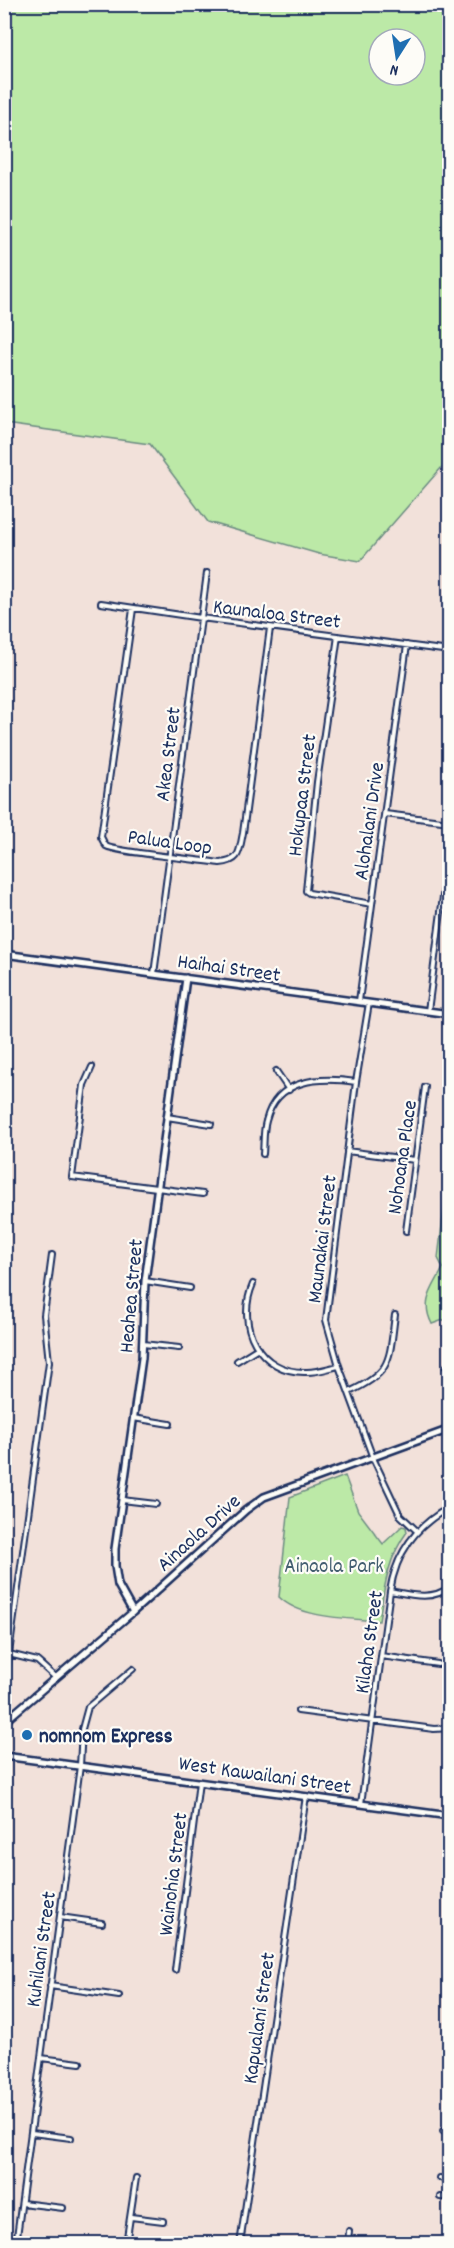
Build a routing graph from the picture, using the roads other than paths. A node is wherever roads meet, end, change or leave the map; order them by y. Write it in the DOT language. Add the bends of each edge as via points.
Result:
graph roads {
  1 [pos="207,573"];
  2 [pos="101,603"];
  3 [pos="132,609"];
  4 [pos="201,618"];
  5 [pos="270,628"];
  6 [pos="338,636"];
  7 [pos="407,645"];
  8 [pos="450,651"];
  9 [pos="385,814"];
  10 [pos="450,822"];
  11 [pos="450,843"];
  12 [pos="170,856"];
  13 [pos="372,904"];
  14 [pos="4,954"];
  15 [pos="154,974"];
  16 [pos="186,978"];
  17 [pos="359,1001"];
  18 [pos="369,1003"];
  19 [pos="428,1011"];
  20 [pos="450,1014"];
  21 [pos="92,1067"];
  22 [pos="276,1071"];
  23 [pos="356,1082"];
  24 [pos="425,1087"];
  25 [pos="289,1090"];
  26 [pos="167,1117"];
  27 [pos="211,1124"];
  28 [pos="347,1151"];
  29 [pos="263,1154"];
  30 [pos="415,1160"];
  31 [pos="158,1188"];
  32 [pos="203,1194"];
  33 [pos="406,1232"];
  34 [pos="52,1255"];
  35 [pos="145,1281"];
  36 [pos="253,1284"];
  37 [pos="190,1288"];
  38 [pos="395,1315"];
  39 [pos="143,1344"];
  40 [pos="179,1348"];
  41 [pos="258,1348"];
  42 [pos="237,1361"];
  43 [pos="339,1366"];
  44 [pos="349,1392"];
  45 [pos="134,1418"];
  46 [pos="170,1424"];
  47 [pos="450,1429"];
  48 [pos="373,1458"];
  49 [pos="121,1500"];
  50 [pos="156,1504"];
  51 [pos="450,1507"];
  52 [pos="417,1531"];
  53 [pos="450,1587"];
  54 [pos="390,1592"];
  55 [pos="133,1612"];
  56 [pos="9,1654"];
  57 [pos="381,1656"];
  58 [pos="438,1664"];
  59 [pos="133,1669"];
  60 [pos="56,1678"];
  61 [pos="4,1690"];
  62 [pos="298,1712"];
  63 [pos="372,1721"];
  64 [pos="4,1722"];
  65 [pos="450,1728"];
  66 [pos="4,1756"];
  67 [pos="80,1766"];
  68 [pos="200,1782"];
  69 [pos="306,1796"];
  70 [pos="361,1804"];
  71 [pos="450,1816"];
  72 [pos="60,1917"];
  73 [pos="102,1923"];
  74 [pos="175,1970"];
  75 [pos="50,1986"];
  76 [pos="119,1996"];
  77 [pos="41,2058"];
  78 [pos="80,2063"];
  79 [pos="443,2131"];
  80 [pos="450,2131"];
  81 [pos="32,2133"];
  82 [pos="71,2138"];
  83 [pos="136,2178"];
  84 [pos="439,2178"];
  85 [pos="450,2179"];
  86 [pos="440,2197"];
  87 [pos="450,2198"];
  88 [pos="22,2203"];
  89 [pos="63,2208"];
  90 [pos="131,2217"];
  91 [pos="163,2222"];
  92 [pos="349,2231"];
  93 [pos="16,2244"];
  94 [pos="126,2244"];
  95 [pos="240,2244"];
  96 [pos="348,2244"];
  1 -- 4 [label="street, Akea Street"];
  2 -- 3 [label="street, Kaunaloa Street"];
  3 -- 4 [label="street, Kaunaloa Street"];
  3 -- 12 [label="street, Palua Loop" via="101,837 108,847"];
  4 -- 5 [label="street, Kaunaloa Street"];
  4 -- 12 [label="street, Akea Street"];
  5 -- 6 [label="street, Kaunaloa Street"];
  5 -- 12 [label="street, Palua Loop" via="239,852 230,862 220,863"];
  6 -- 7 [label="street, Kaunaloa Street"];
  6 -- 13 [label="street, Hokupaa Street" via="306,891"];
  7 -- 8 [label="street, Kaunaloa Street"];
  7 -- 9 [label="street, Alohalani Drive"];
  9 -- 10 [label="street"];
  9 -- 13 [label="street, Alohalani Drive"];
  11 -- 19 [label="street"];
  12 -- 15 [label="street, Akea Street"];
  13 -- 17 [label="street, Alohalani Drive"];
  14 -- 15 [label="street, Haihai Street"];
  15 -- 16 [label="street, Haihai Street"];
  16 -- 17 [label="street, Haihai Street"];
  16 -- 26 [label="street, Heahea Street"];
  17 -- 18 [label="street, Haihai Street"];
  18 -- 19 [label="street, Haihai Street"];
  18 -- 23 [label="street, Maunakai Street"];
  19 -- 20 [label="street, Haihai Street"];
  21 -- 31 [label="street" via="84,1085 72,1177"];
  22 -- 25 [label="street"];
  23 -- 25 [label="street" via="320,1079"];
  23 -- 28 [label="street, Maunakai Street"];
  24 -- 30 [label="street, Nohoana Place"];
  25 -- 29 [label="street" via="268,1114"];
  26 -- 27 [label="street"];
  26 -- 31 [label="street, Heahea Street"];
  28 -- 30 [label="street"];
  28 -- 43 [label="street, Maunakai Street" via="326,1308 328,1331"];
  30 -- 33 [label="street, Nohoana Place"];
  31 -- 32 [label="street"];
  31 -- 35 [label="street, Heahea Street"];
  34 -- 56 [label="street" via="44,1315 49,1362"];
  35 -- 37 [label="street"];
  35 -- 39 [label="street, Heahea Street"];
  36 -- 41 [label="street" via="246,1317"];
  38 -- 44 [label="street" via="386,1365 376,1378"];
  39 -- 40 [label="street"];
  39 -- 45 [label="street, Heahea Street"];
  41 -- 42 [label="street"];
  41 -- 43 [label="street" via="267,1358 292,1370 306,1372"];
  43 -- 44 [label="street, Maunakai Street"];
  44 -- 48 [label="street, Maunakai Street"];
  45 -- 46 [label="street"];
  45 -- 49 [label="street, Heahea Street"];
  47 -- 48 [label="street, Ainaola Drive"];
  48 -- 52 [label="street, Maunakai Street" via="400,1515"];
  48 -- 55 [label="street, Ainaola Drive" via="264,1497"];
  49 -- 50 [label="street"];
  49 -- 55 [label="street, Heahea Street" via="115,1574"];
  51 -- 52 [label="street, Kilaha Street"];
  52 -- 54 [label="street, Kilaha Street" via="397,1562"];
  53 -- 54 [label="street" via="427,1596"];
  54 -- 57 [label="street, Kilaha Street"];
  55 -- 60 [label="street, Ainaola Drive"];
  56 -- 60 [label="street" via="38,1660"];
  56 -- 61 [label="street"];
  57 -- 58 [label="street"];
  57 -- 63 [label="street, Kilaha Street"];
  59 -- 67 [label="street, Kuhilani Street" via="88,1707"];
  60 -- 64 [label="street, Ainaola Drive"];
  62 -- 63 [label="street"];
  63 -- 65 [label="street"];
  63 -- 70 [label="street, Kilaha Street"];
  66 -- 67 [label="street, West Kawailani Street"];
  67 -- 68 [label="street, West Kawailani Street"];
  67 -- 72 [label="street, Kuhilani Street"];
  68 -- 69 [label="street, West Kawailani Street"];
  68 -- 74 [label="street, Wainohia Street"];
  69 -- 70 [label="street, West Kawailani Street"];
  69 -- 95 [label="street, Kapualani Street"];
  70 -- 71 [label="street, West Kawailani Street"];
  72 -- 73 [label="street"];
  72 -- 75 [label="street, Kuhilani Street"];
  75 -- 76 [label="street"];
  75 -- 77 [label="street, Kuhilani Street"];
  77 -- 78 [label="street"];
  77 -- 81 [label="street, Kuhilani Street"];
  79 -- 80 [label="street"];
  81 -- 82 [label="street"];
  81 -- 88 [label="street, Kuhilani Street"];
  83 -- 90 [label="street"];
  84 -- 85 [label="street"];
  86 -- 87 [label="street"];
  88 -- 89 [label="street"];
  88 -- 93 [label="street, Kuhilani Street"];
  90 -- 91 [label="street"];
  90 -- 94 [label="street"];
  92 -- 96 [label="street"];
}
